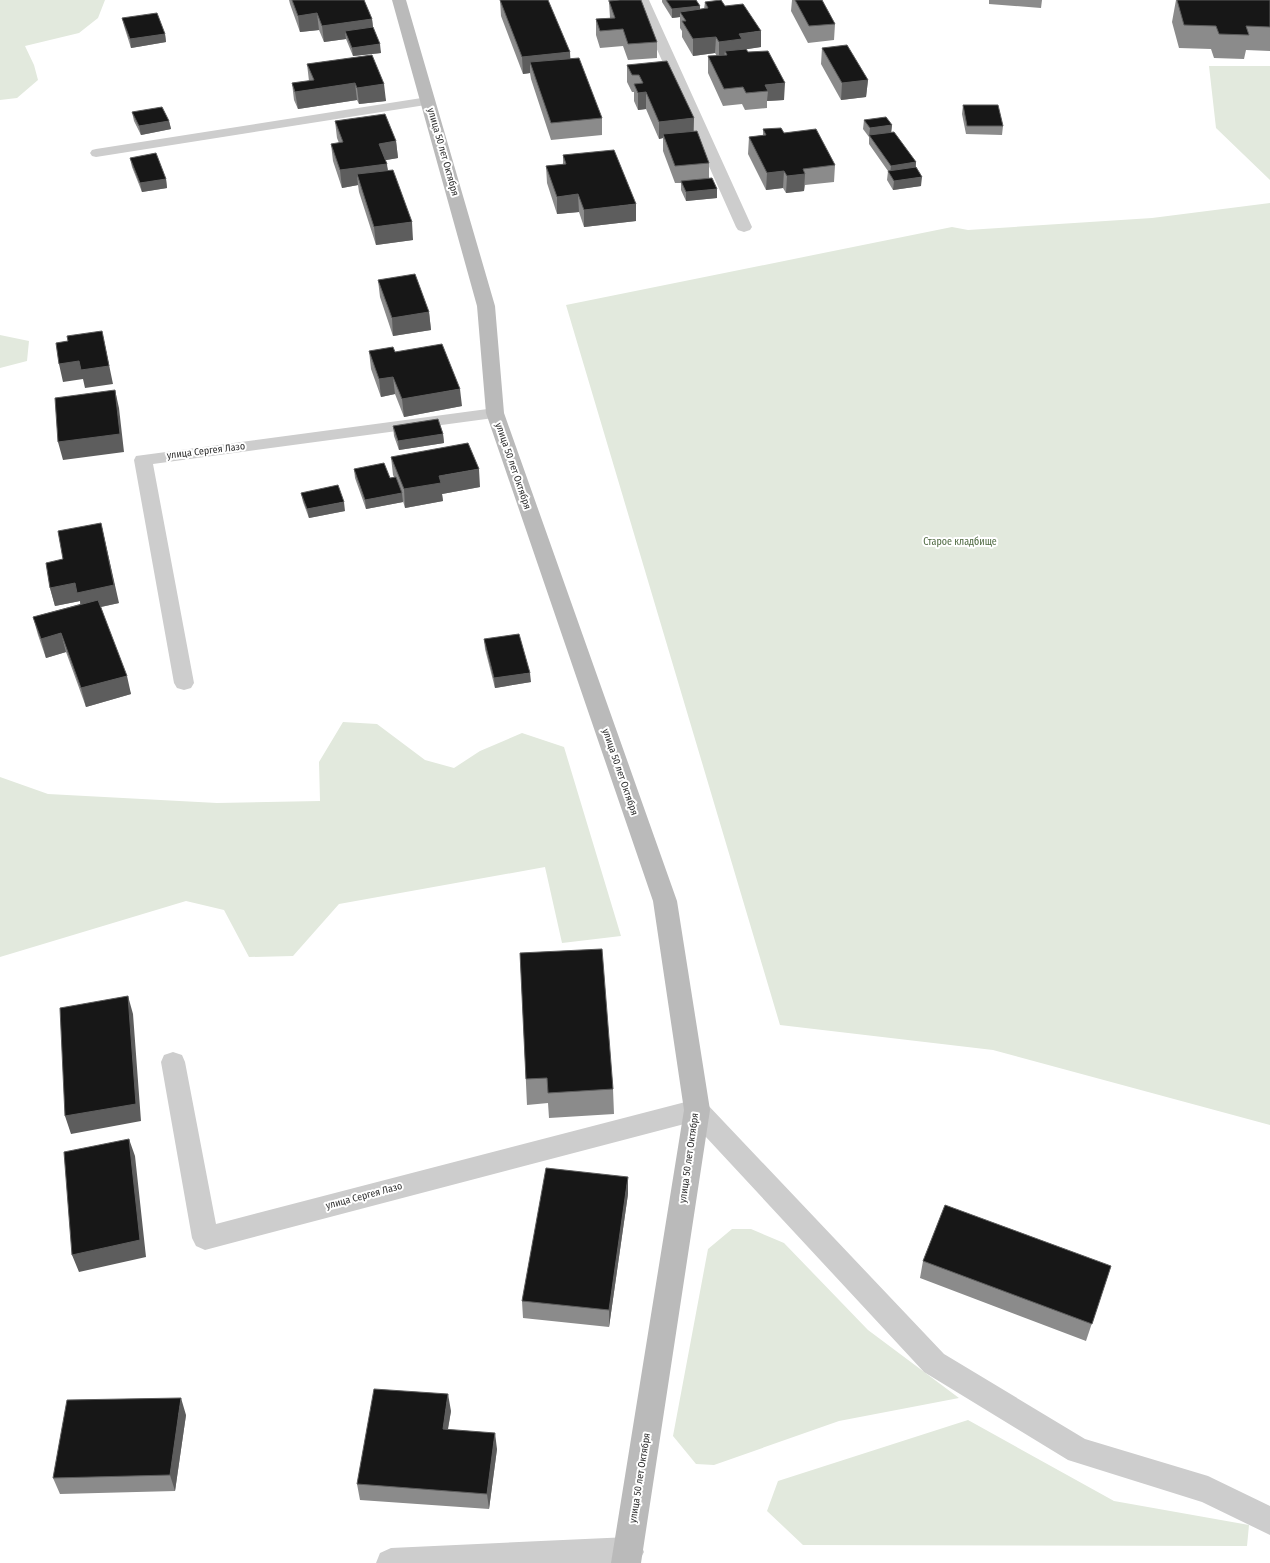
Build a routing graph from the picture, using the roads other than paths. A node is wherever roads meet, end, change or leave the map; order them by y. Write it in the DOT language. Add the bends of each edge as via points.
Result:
graph roads {
  1 [pos="399,0"];
  2 [pos="642,0"];
  3 [pos="428,101"];
  4 [pos="96,152"];
  5 [pos="744,227"];
  6 [pos="495,413"];
  7 [pos="184,683"];
  8 [pos="173,1062"];
  9 [pos="696,1110"];
  10 [pos="1270,1520"];
  11 [pos="628,1558"];
  12 [pos="391,1563"];
  1 -- 3 [label="main road, улица 50 лет Октября"];
  2 -- 5 [label="street"];
  3 -- 4 [label="lane"];
  3 -- 6 [label="main road, улица 50 лет Октября" via="486,306"];
  6 -- 7 [label="street, улица Сергея Лазо" via="143,460"];
  6 -- 9 [label="main road, улица 50 лет Октября" via="665,901"];
  8 -- 9 [label="street, улица Сергея Лазо" via="205,1238"];
  9 -- 10 [label="street" via="934,1363 1078,1450 1208,1490"];
  9 -- 11 [label="main road, улица 50 лет Октября"];
  11 -- 12 [label="street"];
}
